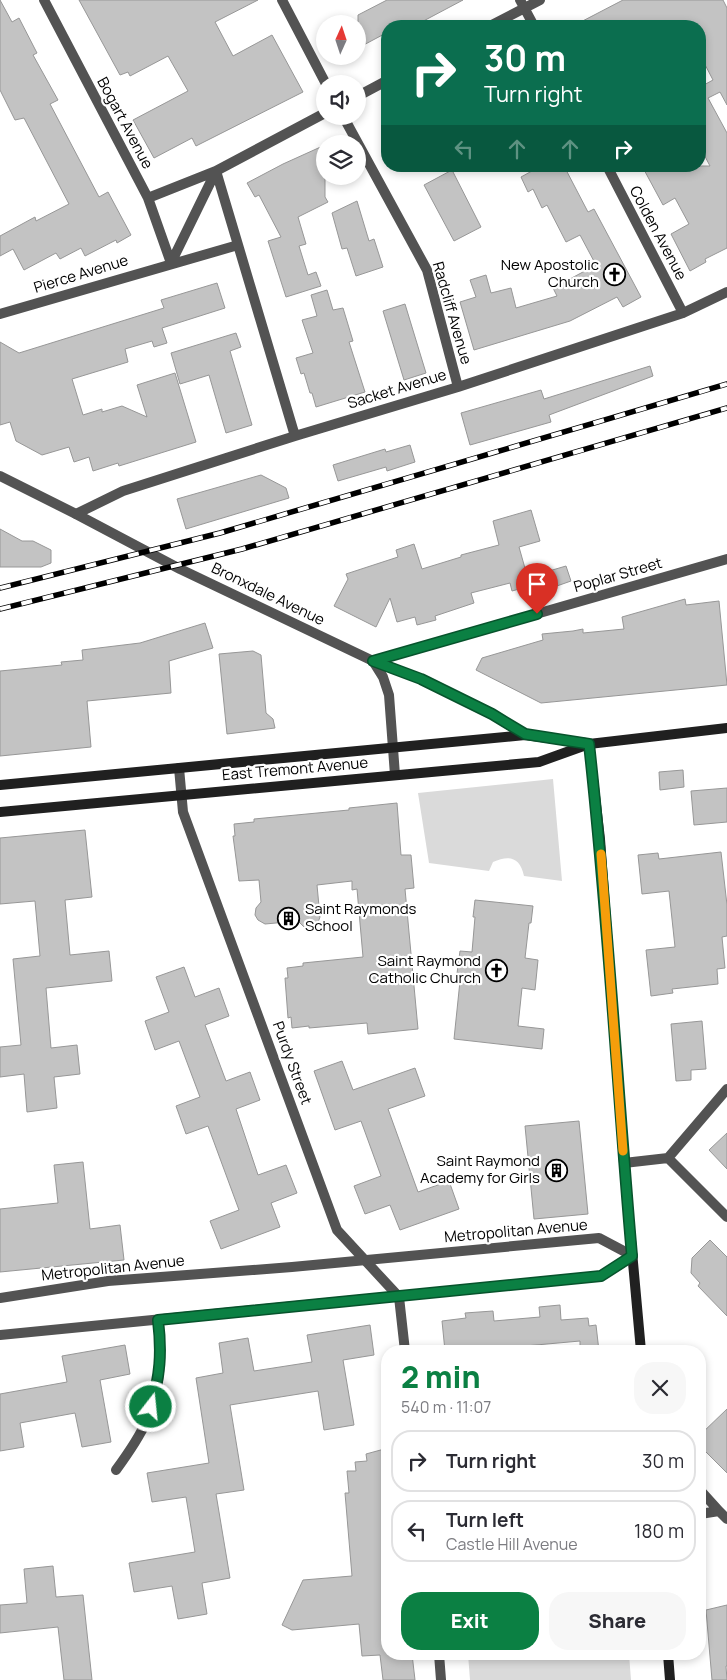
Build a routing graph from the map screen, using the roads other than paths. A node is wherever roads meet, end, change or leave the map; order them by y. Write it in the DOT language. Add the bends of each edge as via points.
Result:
graph roads {
  1 [pos="44,0"];
  2 [pos="282,0"];
  3 [pos="540,0"];
  4 [pos="522,4"];
  5 [pos="499,20"];
  6 [pos="531,20"];
  7 [pos="321,75"];
  8 [pos="381,84"];
  9 [pos="366,92"];
  10 [pos="316,118"];
  11 [pos="348,125"];
  12 [pos="216,172"];
  13 [pos="610,172"];
  14 [pos="148,198"];
  15 [pos="238,245"];
  16 [pos="171,263"];
  17 [pos="727,292"];
  18 [pos="683,313"];
  19 [pos="0,314"];
  20 [pos="458,387"];
  21 [pos="295,436"];
  22 [pos="0,476"];
  23 [pos="76,514"];
  24 [pos="727,559"];
  25 [pos="373,661"];
  26 [pos="727,728"];
  27 [pos="525,734"];
  28 [pos="589,744"];
  29 [pos="393,748"];
  30 [pos="178,768"];
  31 [pos="395,775"];
  32 [pos="0,785"];
  33 [pos="180,794"];
  34 [pos="0,812"];
  35 [pos="727,1089"];
  36 [pos="668,1158"];
  37 [pos="624,1163"];
  38 [pos="727,1217"];
  39 [pos="632,1256"];
  40 [pos="366,1260"];
  41 [pos="399,1297"];
  42 [pos="0,1298"];
  43 [pos="158,1320"];
  44 [pos="0,1335"];
  45 [pos="404,1345"];
  46 [pos="640,1345"];
  47 [pos="116,1470"];
  48 [pos="706,1497"];
  49 [pos="706,1514"];
  50 [pos="723,1515"];
  51 [pos="439,1660"];
  52 [pos="668,1660"];
  53 [pos="441,1680"];
  54 [pos="670,1680"];
  1 -- 14 [label="street, Bogart Avenue"];
  2 -- 7 [label="street"];
  3 -- 4 [label="street"];
  4 -- 5 [label="street"];
  4 -- 6 [label="street"];
  8 -- 9 [label="street"];
  10 -- 12 [label="street"];
  11 -- 20 [label="street, Radcliff Avenue" via="427,270"];
  12 -- 14 [label="street"];
  12 -- 15 [label="street"];
  12 -- 16 [label="street"];
  13 -- 18 [label="street, Colden Avenue"];
  14 -- 16 [label="street, Bogart Avenue"];
  15 -- 16 [label="street, Pierce Avenue"];
  15 -- 21 [label="street"];
  16 -- 19 [label="street, Pierce Avenue"];
  17 -- 18 [label="street, Sacket Avenue"];
  18 -- 20 [label="street, Sacket Avenue"];
  20 -- 21 [label="street, Sacket Avenue"];
  21 -- 23 [label="street, Sacket Avenue" via="123,491"];
  22 -- 23 [label="street, Bronxdale Avenue"];
  23 -- 25 [label="street, Bronxdale Avenue" via="180,569"];
  24 -- 25 [label="street, Poplar Street"];
  25 -- 27 [label="street, Bronxdale Avenue" via="421,679"];
  25 -- 29 [label="street" via="389,694"];
  26 -- 28 [label="main road, East Tremont Avenue"];
  27 -- 28 [label="main road, East Tremont Avenue"];
  27 -- 29 [label="main road, East Tremont Avenue"];
  28 -- 31 [label="main road, East Tremont Avenue" via="539,762"];
  28 -- 37 [label="main road" via="600,839"];
  29 -- 30 [label="main road, East Tremont Avenue"];
  29 -- 31 [label="street"];
  30 -- 32 [label="main road, East Tremont Avenue"];
  30 -- 33 [label="street, Purdy Street"];
  31 -- 33 [label="main road, East Tremont Avenue"];
  33 -- 34 [label="main road, East Tremont Avenue"];
  33 -- 40 [label="street, Purdy Street" via="183,812 337,1230"];
  35 -- 36 [label="street"];
  36 -- 37 [label="street"];
  36 -- 38 [label="street"];
  37 -- 39 [label="main road"];
  39 -- 40 [label="street, Metropolitan Avenue" via="599,1238"];
  39 -- 41 [label="street" via="601,1276"];
  39 -- 46 [label="main road"];
  40 -- 41 [label="street, Purdy Street"];
  40 -- 42 [label="street, Metropolitan Avenue" via="108,1281"];
  41 -- 43 [label="street"];
  41 -- 45 [label="street"];
  43 -- 44 [label="street"];
  43 -- 47 [label="street" via="161,1343 158,1381 147,1420"];
  48 -- 50 [label="street"];
  49 -- 50 [label="street"];
  51 -- 53 [label="street"];
  52 -- 54 [label="main road"];
}
